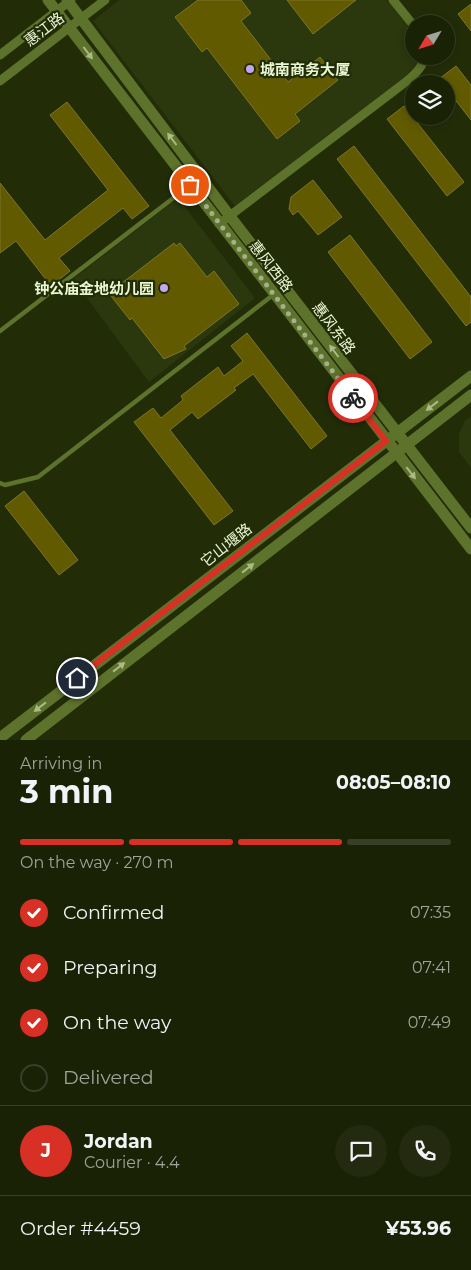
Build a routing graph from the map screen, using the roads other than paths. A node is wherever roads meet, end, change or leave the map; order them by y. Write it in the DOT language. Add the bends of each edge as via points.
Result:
graph roads {
  1 [pos="48,0"];
  2 [pos="105,0"];
  3 [pos="394,0"];
  4 [pos="69,1"];
  5 [pos="57,11"];
  6 [pos="406,15"];
  7 [pos="82,18"];
  8 [pos="69,28"];
  9 [pos="0,55"];
  10 [pos="422,65"];
  11 [pos="0,81"];
  12 [pos="200,177"];
  13 [pos="190,185"];
  14 [pos="229,216"];
  15 [pos="219,224"];
  16 [pos="284,286"];
  17 [pos="274,294"];
  18 [pos="0,332"];
  19 [pos="471,376"];
  20 [pos="471,395"];
  21 [pos="397,434"];
  22 [pos="386,441"];
  23 [pos="406,446"];
  24 [pos="396,454"];
  25 [pos="0,483"];
  26 [pos="471,528"];
  27 [pos="471,549"];
  28 [pos="0,738"];
  29 [pos="26,740"];
  1 -- 5 [label="street, 惠风西路"];
  2 -- 7 [label="street, 惠江路"];
  3 -- 6 [label="street"];
  4 -- 5 [label="street, 惠江路"];
  4 -- 7 [label="street, 惠风东路"];
  5 -- 8 [label="street, 惠风西路"];
  5 -- 9 [label="street, 惠江路"];
  7 -- 8 [label="street, 惠江路"];
  12 -- 7 [label="street, 惠风东路, one-way"];
  8 -- 11 [label="street, 惠江路"];
  8 -- 13 [label="street, 惠风西路, one-way"];
  10 -- 14 [label="street" via="407,81"];
  12 -- 13 [label="lane"];
  12 -- 14 [label="street, 惠风东路"];
  13 -- 15 [label="street, 惠风西路"];
  13 -- 18 [label="lane"];
  14 -- 15 [label="street"];
  14 -- 16 [label="street, 惠风东路"];
  15 -- 17 [label="street, 惠风西路"];
  16 -- 17 [label="lane"];
  21 -- 16 [label="street, 惠风东路, one-way"];
  17 -- 22 [label="street, 惠风西路"];
  17 -- 25 [label="lane" via="38,477 5,485"];
  19 -- 21 [label="street, 它山堰路, one-way"];
  20 -- 23 [label="street, 它山堰路"];
  21 -- 22 [label="street, 它山堰路"];
  21 -- 23 [label="street, 惠风东路"];
  22 -- 24 [label="street, 惠风西路"];
  22 -- 28 [label="street, 它山堰路, one-way"];
  23 -- 24 [label="street, 它山堰路"];
  23 -- 26 [label="street, 惠风东路"];
  24 -- 27 [label="street, 惠风西路, one-way"];
  29 -- 24 [label="street, 它山堰路, one-way"];
}
